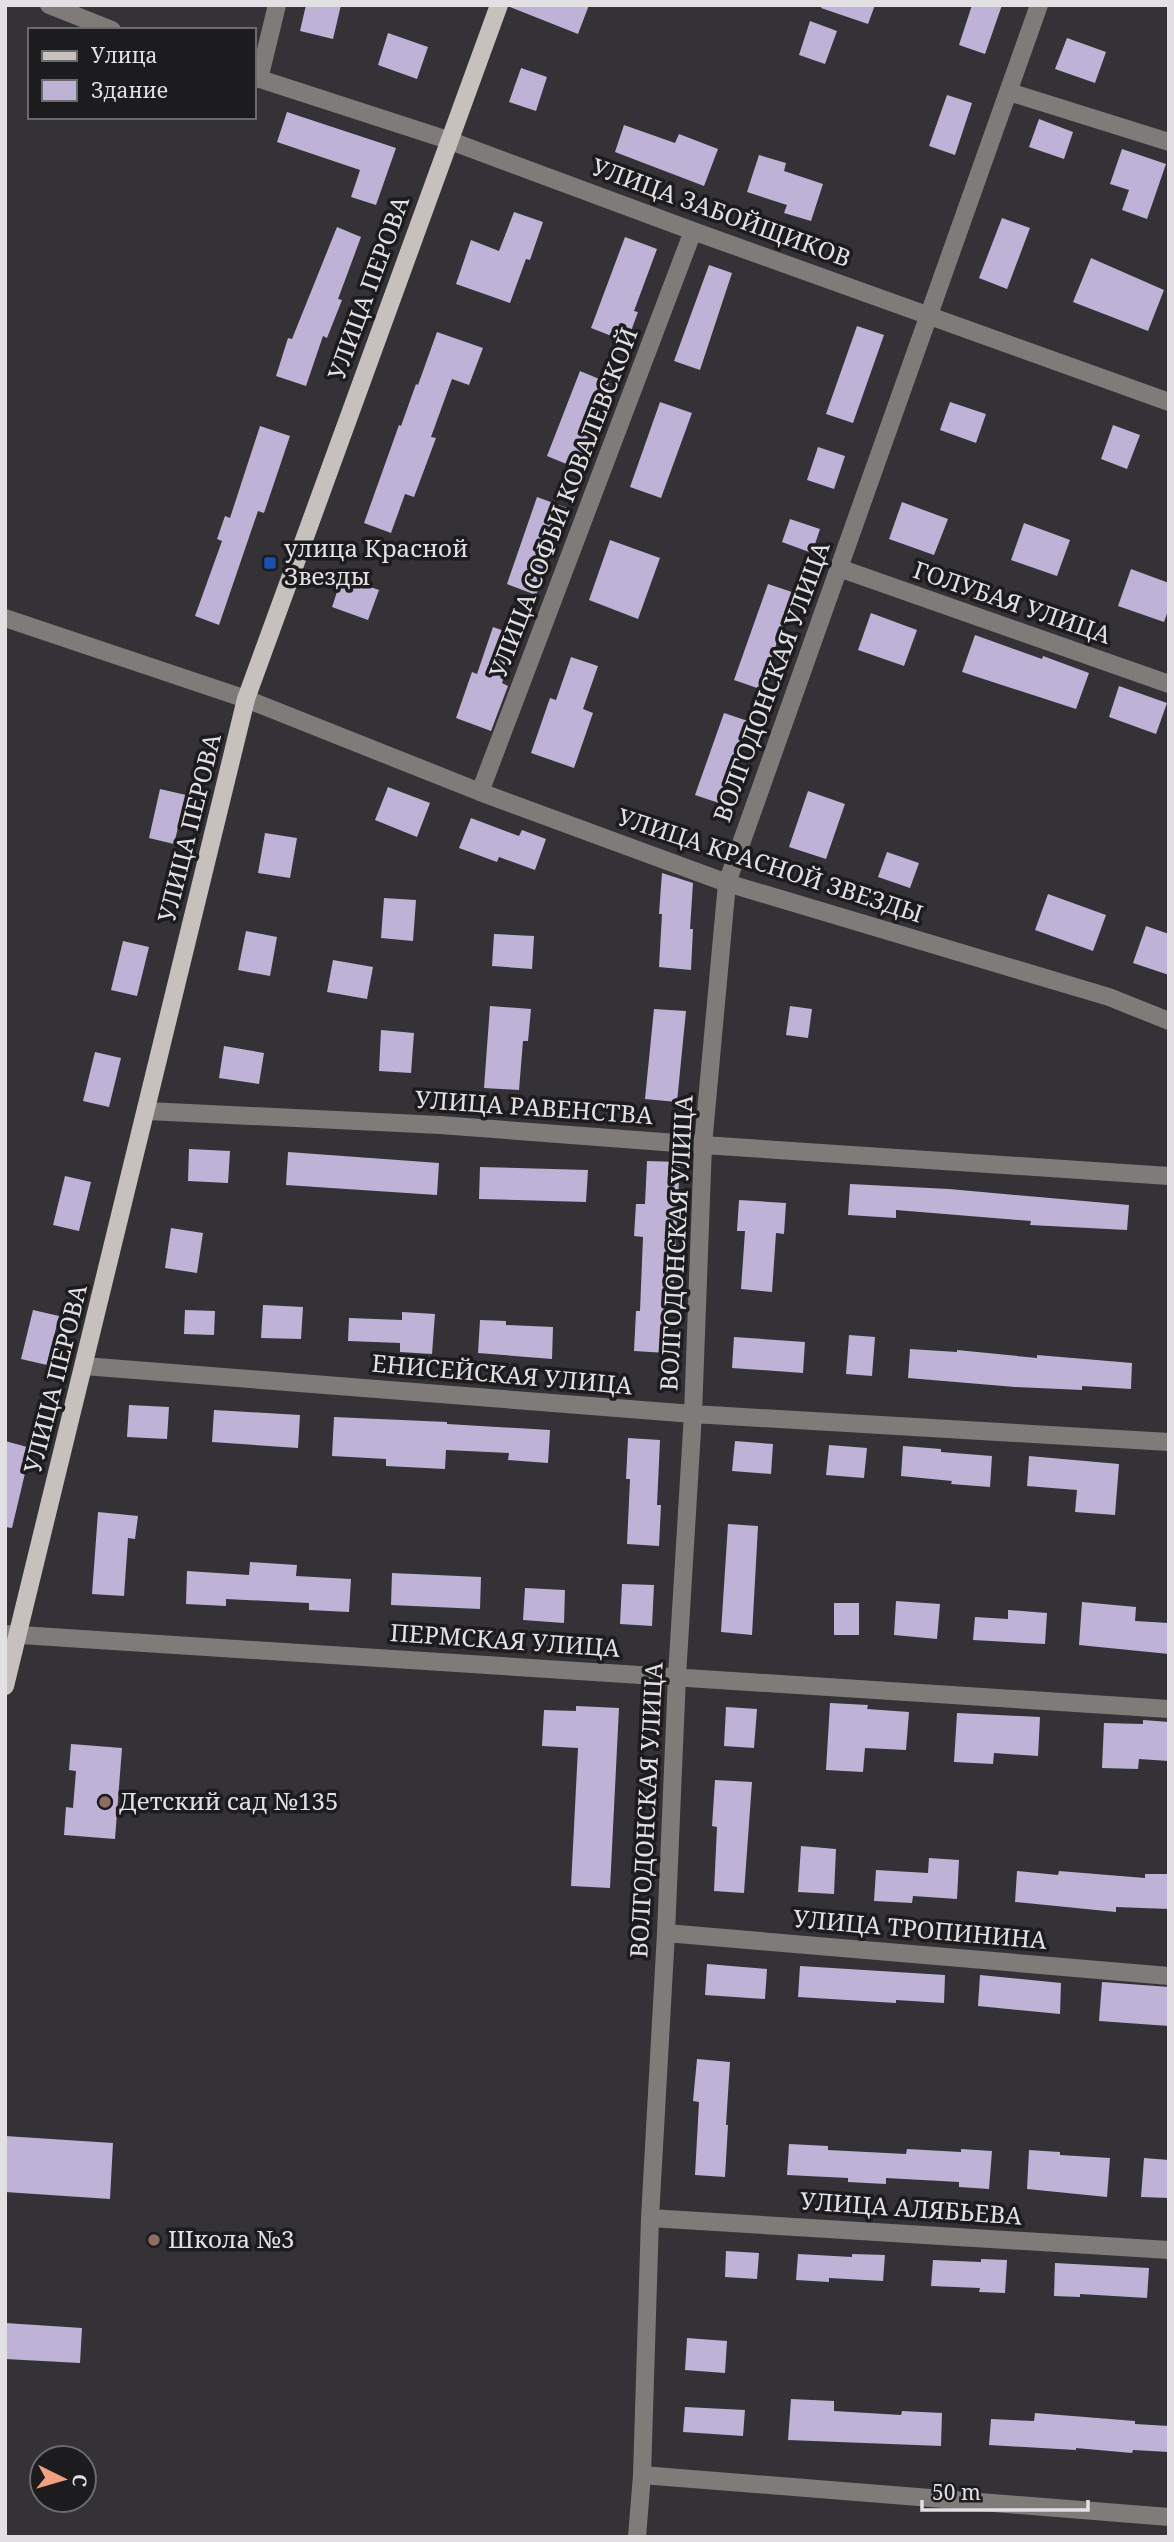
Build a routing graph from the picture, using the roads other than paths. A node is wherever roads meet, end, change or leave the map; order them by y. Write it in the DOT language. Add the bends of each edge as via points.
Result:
graph roads {
  1 [pos="49,5"];
  2 [pos="277,5"];
  3 [pos="499,5"];
  4 [pos="1039,5"];
  5 [pos="107,28"];
  6 [pos="257,78"];
  7 [pos="1009,92"];
  8 [pos="449,140"];
  9 [pos="1169,142"];
  10 [pos="693,231"];
  11 [pos="930,314"];
  12 [pos="1169,402"];
  13 [pos="839,568"];
  14 [pos="5,618"];
  15 [pos="1169,684"];
  16 [pos="246,699"];
  17 [pos="480,792"];
  18 [pos="727,883"];
  19 [pos="1169,1021"];
  20 [pos="147,1111"];
  21 [pos="703,1145"];
  22 [pos="1169,1176"];
  23 [pos="83,1367"];
  24 [pos="693,1415"];
  25 [pos="1169,1442"];
  26 [pos="12,1634"];
  27 [pos="677,1676"];
  28 [pos="5,1686"];
  29 [pos="1169,1709"];
  30 [pos="666,1933"];
  31 [pos="1169,1976"];
  32 [pos="650,2218"];
  33 [pos="1169,2250"];
  34 [pos="642,2475"];
  35 [pos="1169,2517"];
  36 [pos="637,2537"];
  1 -- 5 [label="street"];
  2 -- 6 [label="street"];
  3 -- 8 [label="main road, УЛИЦА ПЕРОВА"];
  4 -- 7 [label="street, ВОЛГОДОНСКАЯ УЛИЦА"];
  6 -- 8 [label="street, УЛИЦА ЗАБОЙЩИКОВ"];
  7 -- 9 [label="street"];
  7 -- 11 [label="street, ВОЛГОДОНСКАЯ УЛИЦА"];
  8 -- 10 [label="street, УЛИЦА ЗАБОЙЩИКОВ"];
  8 -- 16 [label="main road, УЛИЦА ПЕРОВА"];
  10 -- 11 [label="street, УЛИЦА ЗАБОЙЩИКОВ"];
  10 -- 17 [label="street, УЛИЦА СОФЬИ КОВАЛЕВСКОЙ"];
  11 -- 12 [label="street, УЛИЦА ЗАБОЙЩИКОВ"];
  11 -- 13 [label="street, ВОЛГОДОНСКАЯ УЛИЦА"];
  13 -- 15 [label="street, ГОЛУБАЯ УЛИЦА"];
  13 -- 18 [label="street, ВОЛГОДОНСКАЯ УЛИЦА"];
  14 -- 16 [label="street, УЛИЦА КРАСНОЙ ЗВЕЗДЫ"];
  16 -- 17 [label="street, УЛИЦА КРАСНОЙ ЗВЕЗДЫ"];
  16 -- 20 [label="main road, УЛИЦА ПЕРОВА"];
  17 -- 18 [label="street, УЛИЦА КРАСНОЙ ЗВЕЗДЫ"];
  18 -- 19 [label="street, УЛИЦА КРАСНОЙ ЗВЕЗДЫ" via="1109,997"];
  18 -- 21 [label="street, ВОЛГОДОНСКАЯ УЛИЦА"];
  20 -- 21 [label="street, УЛИЦА РАВЕНСТВА" via="440,1125"];
  20 -- 23 [label="main road, УЛИЦА ПЕРОВА"];
  21 -- 22 [label="street, УЛИЦА РАВЕНСТВА"];
  21 -- 24 [label="street, ВОЛГОДОНСКАЯ УЛИЦА"];
  23 -- 24 [label="street, ЕНИСЕЙСКАЯ УЛИЦА"];
  23 -- 26 [label="main road, УЛИЦА ПЕРОВА"];
  24 -- 25 [label="street, ЕНИСЕЙСКАЯ УЛИЦА"];
  24 -- 27 [label="street, ВОЛГОДОНСКАЯ УЛИЦА"];
  26 -- 27 [label="street, ПЕРМСКАЯ УЛИЦА"];
  26 -- 28 [label="main road, УЛИЦА ПЕРОВА"];
  27 -- 29 [label="street, ПЕРМСКАЯ УЛИЦА"];
  27 -- 30 [label="street, ВОЛГОДОНСКАЯ УЛИЦА"];
  30 -- 31 [label="street, УЛИЦА ТРОПИНИНА"];
  30 -- 32 [label="street, ВОЛГОДОНСКАЯ УЛИЦА"];
  32 -- 33 [label="street, УЛИЦА АЛЯБЬЕВА"];
  32 -- 34 [label="street, ВОЛГОДОНСКАЯ УЛИЦА"];
  34 -- 35 [label="street"];
  34 -- 36 [label="street, ВОЛГОДОНСКАЯ УЛИЦА"];
}
